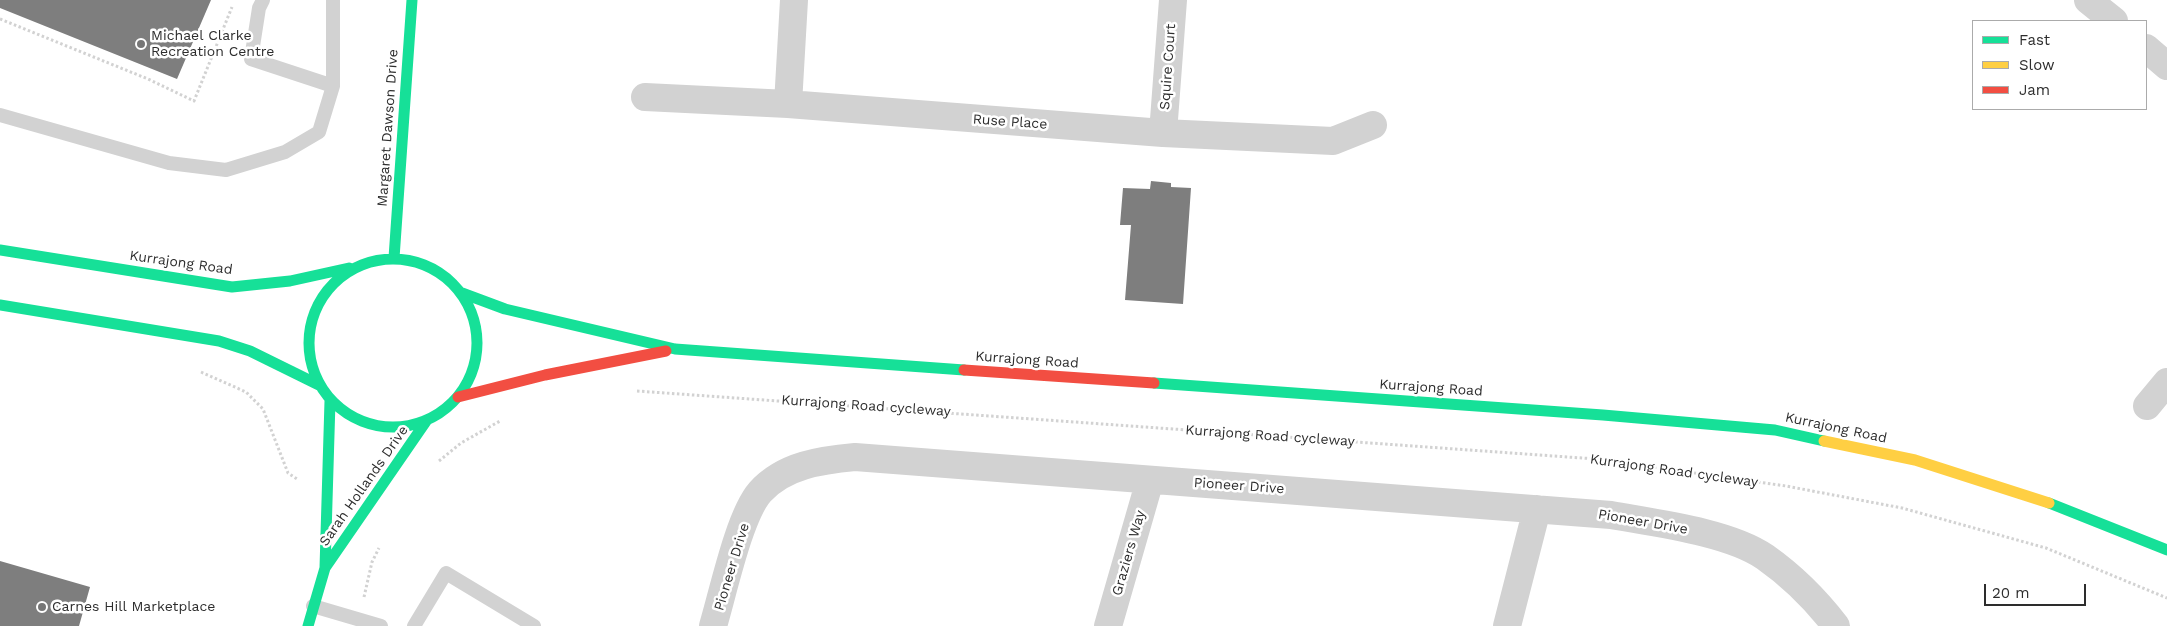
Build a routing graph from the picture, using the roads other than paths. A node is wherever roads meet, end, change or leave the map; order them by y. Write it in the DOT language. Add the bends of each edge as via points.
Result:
graph roads {
  1 [pos="263,0"];
  2 [pos="333,0"];
  3 [pos="412,0"];
  4 [pos="794,0"];
  5 [pos="1173,0"];
  6 [pos="2088,0"];
  7 [pos="2113,20"];
  8 [pos="2147,49"];
  9 [pos="2167,66"];
  10 [pos="333,86"];
  11 [pos="645,97"];
  12 [pos="788,104"];
  13 [pos="0,115"];
  14 [pos="1373,125"];
  15 [pos="1163,133"];
  16 [pos="0,250"];
  17 [pos="394,258"];
  18 [pos="356,266"];
  19 [pos="462,293"];
  20 [pos="0,305"];
  21 [pos="675,349"];
  22 [pos="2167,382"];
  23 [pos="319,386"];
  24 [pos="458,397"];
  25 [pos="330,401"];
  26 [pos="2147,406"];
  27 [pos="427,420"];
  28 [pos="1150,480"];
  29 [pos="1537,509"];
  30 [pos="2167,550"];
  31 [pos="325,568"];
  32 [pos="313,606"];
  33 [pos="308,626"];
  34 [pos="382,626"];
  35 [pos="414,626"];
  36 [pos="534,626"];
  37 [pos="714,626"];
  38 [pos="1108,626"];
  39 [pos="1507,626"];
  40 [pos="1836,626"];
  1 -- 10 [label="lane" via="251,59"];
  2 -- 10 [label="lane"];
  3 -- 17 [label="main road, Margaret Dawson Drive"];
  4 -- 12 [label="street"];
  5 -- 15 [label="street, Squire Court"];
  6 -- 7 [label="street"];
  8 -- 9 [label="street"];
  10 -- 13 [label="lane" via="319,132 285,152 226,170 169,163"];
  11 -- 12 [label="street, Ruse Place"];
  12 -- 15 [label="street, Ruse Place"];
  14 -- 15 [label="street, Ruse Place" via="1333,141"];
  16 -- 18 [label="main road, Kurrajong Road" via="232,287 267,286"];
  17 -- 18 [label="main road"];
  17 -- 19 [label="main road" via="417,261 438,271"];
  18 -- 23 [label="main road" via="336,278 321,296 311,318 307,341 310,364"];
  19 -- 21 [label="main road" via="505,309"];
  19 -- 24 [label="main road" via="472,313 477,334 476,357 470,378"];
  20 -- 23 [label="main road" via="219,341 250,351"];
  21 -- 24 [label="main road" via="545,375"];
  21 -- 30 [label="main road, Kurrajong Road" via="1775,430 1915,460 2039,499"];
  22 -- 26 [label="street"];
  23 -- 25 [label="main road"];
  24 -- 27 [label="main road"];
  25 -- 27 [label="main road" via="351,417 375,426 402,427"];
  25 -- 31 [label="main road, Sarah Hollands Drive"];
  27 -- 31 [label="main road, Sarah Hollands Drive"];
  28 -- 29 [label="street, Pioneer Drive"];
  28 -- 37 [label="street, Pioneer Drive" via="855,457 819,460 782,474 760,492 743,523"];
  28 -- 38 [label="street, Graziers Way"];
  29 -- 39 [label="street"];
  29 -- 40 [label="street, Pioneer Drive" via="1611,515 1727,540 1764,556 1823,609"];
  31 -- 32 [label="main road, Sarah Hollands Drive"];
  32 -- 33 [label="main road, Sarah Hollands Drive"];
  32 -- 34 [label="lane"];
  35 -- 36 [label="lane" via="446,572"];
}
